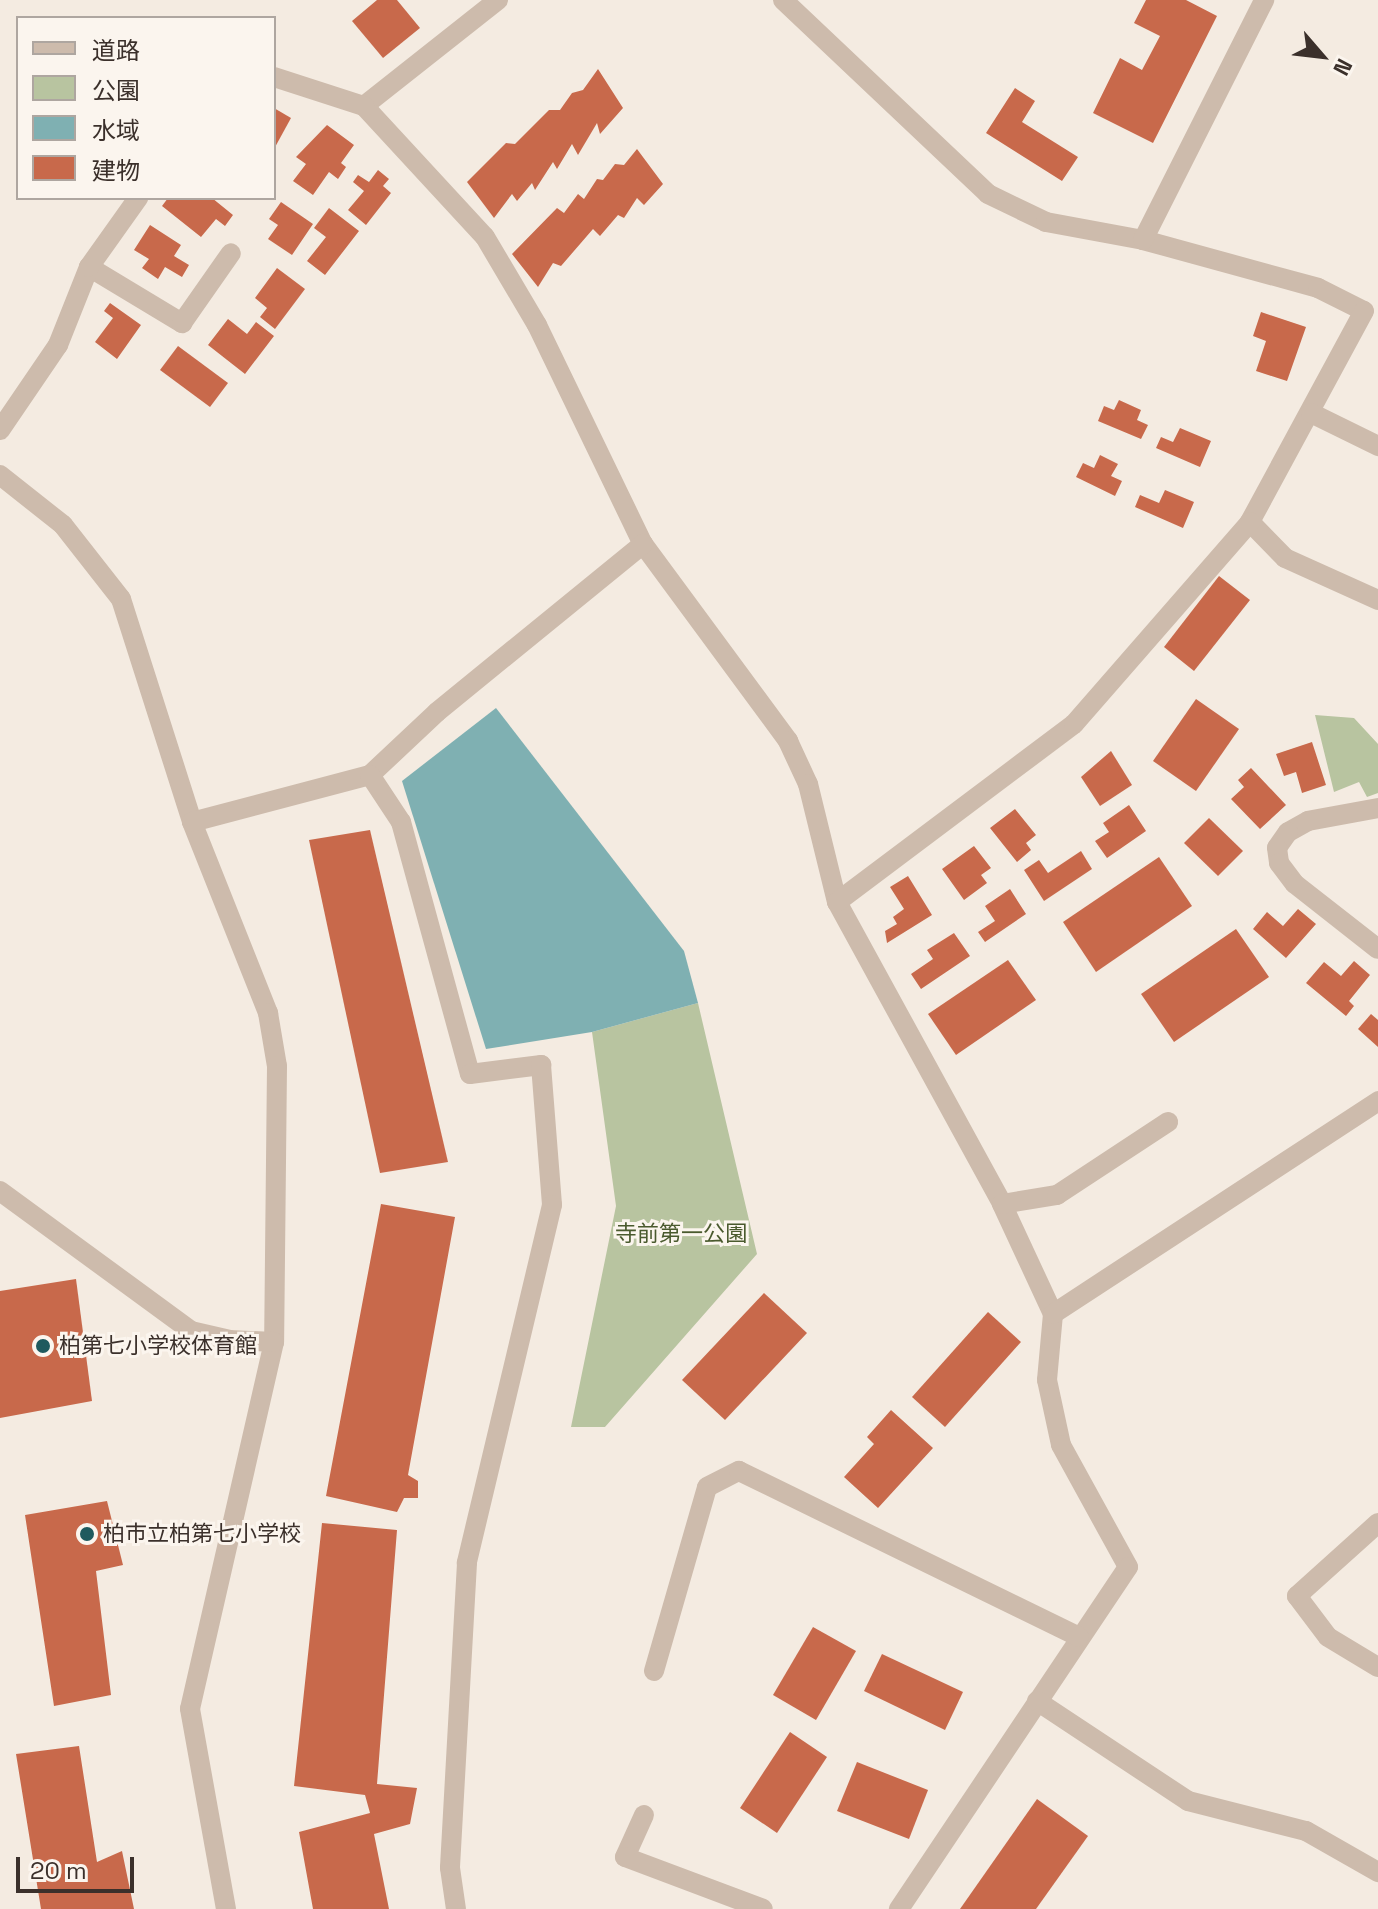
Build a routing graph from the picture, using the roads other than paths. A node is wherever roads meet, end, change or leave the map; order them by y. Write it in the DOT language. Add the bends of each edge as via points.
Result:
graph roads {
  1 [pos="498,0"];
  2 [pos="783,0"];
  3 [pos="1264,0"];
  4 [pos="276,78"];
  5 [pos="364,106"];
  6 [pos="137,200"];
  7 [pos="1143,240"];
  8 [pos="231,253"];
  9 [pos="89,267"];
  10 [pos="1311,413"];
  11 [pos="0,430"];
  12 [pos="1378,446"];
  13 [pos="1,479"];
  14 [pos="1250,522"];
  15 [pos="643,544"];
  16 [pos="1378,600"];
  17 [pos="370,775"];
  18 [pos="1378,808"];
  19 [pos="192,822"];
  20 [pos="837,902"];
  21 [pos="1378,949"];
  22 [pos="1378,1101"];
  23 [pos="1168,1122"];
  24 [pos="0,1191"];
  25 [pos="1002,1204"];
  26 [pos="1053,1314"];
  27 [pos="274,1342"];
  28 [pos="1378,1523"];
  29 [pos="1079,1637"];
  30 [pos="1378,1667"];
  31 [pos="654,1671"];
  32 [pos="1037,1701"];
  33 [pos="644,1815"];
  34 [pos="1378,1872"];
  35 [pos="226,1909"];
  36 [pos="456,1909"];
  37 [pos="763,1909"];
  38 [pos="899,1909"];
  1 -- 5 [label="street"];
  2 -- 7 [label="street" via="988,194 1046,222"];
  3 -- 7 [label="street"];
  4 -- 5 [label="street"];
  5 -- 15 [label="street" via="485,237 537,325"];
  6 -- 9 [label="street"];
  7 -- 10 [label="street" via="1318,288 1364,311"];
  8 -- 9 [label="street" via="182,323"];
  9 -- 11 [label="street" via="58,345"];
  10 -- 12 [label="street"];
  10 -- 14 [label="street"];
  13 -- 19 [label="street" via="63,525 121,599"];
  14 -- 16 [label="street" via="1285,558"];
  14 -- 20 [label="street" via="1074,724"];
  15 -- 17 [label="street" via="437,712"];
  15 -- 20 [label="street" via="788,741 808,784"];
  17 -- 19 [label="street"];
  17 -- 36 [label="street" via="401,822 470,1074 541,1065 552,1205 467,1563 450,1868"];
  18 -- 21 [label="street" via="1308,821 1288,832 1277,848 1279,863 1295,884"];
  19 -- 27 [label="street" via="268,1013 277,1066"];
  20 -- 25 [label="street"];
  22 -- 26 [label="street"];
  23 -- 25 [label="street" via="1057,1195"];
  24 -- 27 [label="street" via="191,1331"];
  25 -- 26 [label="street"];
  26 -- 29 [label="street" via="1047,1380 1061,1445 1128,1567"];
  27 -- 35 [label="street" via="190,1709"];
  28 -- 30 [label="street" via="1297,1596 1328,1637"];
  29 -- 31 [label="street" via="739,1471 707,1487"];
  29 -- 32 [label="street"];
  32 -- 34 [label="street" via="1188,1801 1306,1831"];
  32 -- 38 [label="street"];
  33 -- 37 [label="street" via="625,1857"];
}
